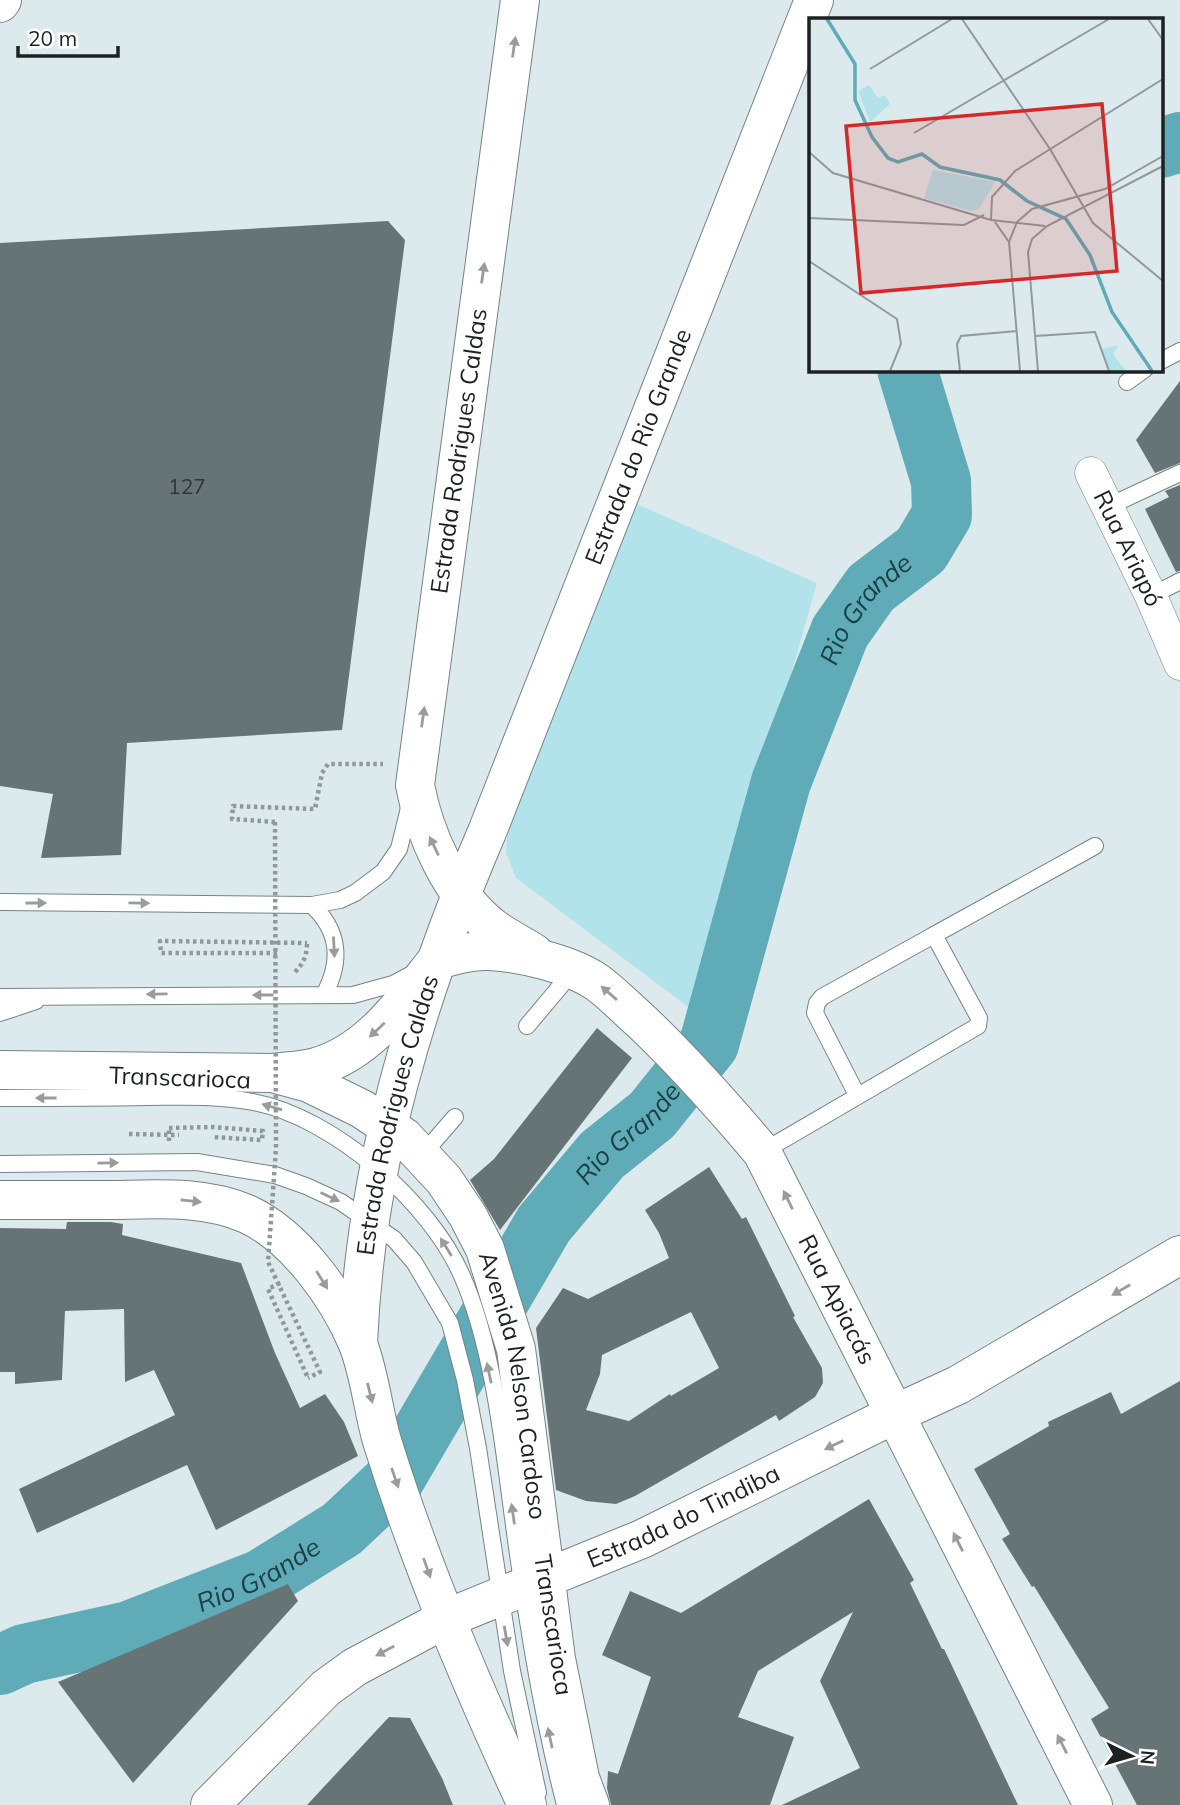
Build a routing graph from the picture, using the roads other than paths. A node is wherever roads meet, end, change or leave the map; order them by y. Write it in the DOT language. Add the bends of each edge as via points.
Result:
graph roads {
  1 [pos="520,0"];
  2 [pos="814,0"];
  3 [pos="1180,351"];
  4 [pos="1162,360"];
  5 [pos="1142,371"];
  6 [pos="1127,382"];
  7 [pos="1091,473"];
  8 [pos="1180,473"];
  9 [pos="1107,507"];
  10 [pos="1180,582"];
  11 [pos="1151,596"];
  12 [pos="1180,664"];
  13 [pos="404,774"];
  14 [pos="1096,846"];
  15 [pos="461,892"];
  16 [pos="0,902"];
  17 [pos="312,905"];
  18 [pos="934,935"];
  19 [pos="438,960"];
  20 [pos="561,966"];
  21 [pos="324,995"];
  22 [pos="0,997"];
  23 [pos="48,998"];
  24 [pos="0,1013"];
  25 [pos="527,1026"];
  26 [pos="0,1070"];
  27 [pos="272,1073"];
  28 [pos="857,1095"];
  29 [pos="0,1098"];
  30 [pos="455,1117"];
  31 [pos="388,1126"];
  32 [pos="762,1152"];
  33 [pos="422,1155"];
  34 [pos="0,1164"];
  35 [pos="378,1170"];
  36 [pos="0,1200"];
  37 [pos="368,1220"];
  38 [pos="1180,1255"];
  39 [pos="358,1345"];
  40 [pos="895,1415"];
  41 [pos="522,1586"];
  42 [pos="445,1619"];
  43 [pos="210,1805"];
  44 [pos="527,1805"];
  45 [pos="542,1805"];
  46 [pos="565,1805"];
  47 [pos="590,1805"];
  48 [pos="1093,1805"];
  13 -- 1 [label="main road, Estrada Rodrigues Caldas, one-way"];
  2 -- 15 [label="main road, Estrada do Rio Grande"];
  3 -- 4 [label="lane"];
  5 -- 6 [label="lane"];
  7 -- 9 [label="street, Rua Ariapó"];
  8 -- 9 [label="lane"];
  9 -- 11 [label="street, Rua Ariapó"];
  10 -- 11 [label="lane"];
  11 -- 12 [label="street, Rua Ariapó"];
  15 -- 13 [label="main road, Estrada Rodrigues Caldas, one-way" via="428,834"];
  13 -- 17 [label="lane" via="399,849 383,872 340,900"];
  14 -- 18 [label="lane"];
  15 -- 19 [label="main road, Estrada Rodrigues Caldas"];
  15 -- 20 [label="main road, Estrada Rodrigues Caldas" via="491,926"];
  16 -- 17 [label="lane, one-way"];
  17 -- 21 [label="lane, one-way" via="325,917 336,951"];
  18 -- 28 [label="lane" via="817,1003 815,1013"];
  18 -- 28 [label="lane" via="979,1018 978,1026"];
  19 -- 20 [label="main road, Rua Apiacás" via="491,951"];
  19 -- 21 [label="lane" via="393,984 353,995"];
  19 -- 27 [label="main road, one-way" via="393,1014 345,1056 314,1068"];
  19 -- 31 [label="main road, Estrada Rodrigues Caldas"];
  20 -- 25 [label="lane"];
  32 -- 20 [label="main road, Rua Apiacás, one-way" via="659,1039 597,982"];
  21 -- 23 [label="lane, one-way"];
  22 -- 23 [label="lane"];
  23 -- 24 [label="lane"];
  26 -- 27 [label="main road"];
  27 -- 31 [label="main road, Avenida Nelson Cardoso" via="309,1083"];
  28 -- 32 [label="lane"];
  35 -- 29 [label="lane, Transcarioca, one-way" via="343,1141 292,1112 253,1101"];
  30 -- 33 [label="lane"];
  31 -- 33 [label="main road, Avenida Nelson Cardoso"];
  31 -- 35 [label="main road, Estrada Rodrigues Caldas"];
  40 -- 32 [label="main road, Rua Apiacás, one-way"];
  33 -- 41 [label="main road, Avenida Nelson Cardoso" via="444,1180 485,1249 516,1349"];
  34 -- 37 [label="lane, Transcarioca, one-way" via="197,1162 306,1186"];
  35 -- 37 [label="main road, Estrada Rodrigues Caldas"];
  41 -- 35 [label="lane, Transcarioca, one-way" via="502,1437 474,1309 446,1246"];
  36 -- 39 [label="main road, one-way" via="184,1199 248,1215 316,1270"];
  37 -- 39 [label="main road, Estrada Rodrigues Caldas"];
  37 -- 41 [label="lane, Transcarioca" via="414,1262 450,1323 478,1448"];
  38 -- 40 [label="main road, Estrada do Tindiba, one-way" via="958,1385"];
  39 -- 42 [label="main road, one-way" via="382,1441"];
  40 -- 41 [label="main road, Estrada do Tindiba, one-way" via="642,1539"];
  48 -- 40 [label="main road, Rua Apiacás, one-way"];
  41 -- 42 [label="main road, Estrada do Tindiba"];
  41 -- 45 [label="lane, Transcarioca, one-way" via="512,1671"];
  46 -- 41 [label="lane, Transcarioca, one-way"];
  41 -- 47 [label="main road, Avenida Nelson Cardoso" via="561,1685"];
  42 -- 43 [label="main road, Estrada do Tindiba, one-way" via="355,1667 326,1688"];
  42 -- 44 [label="main road"];
}
